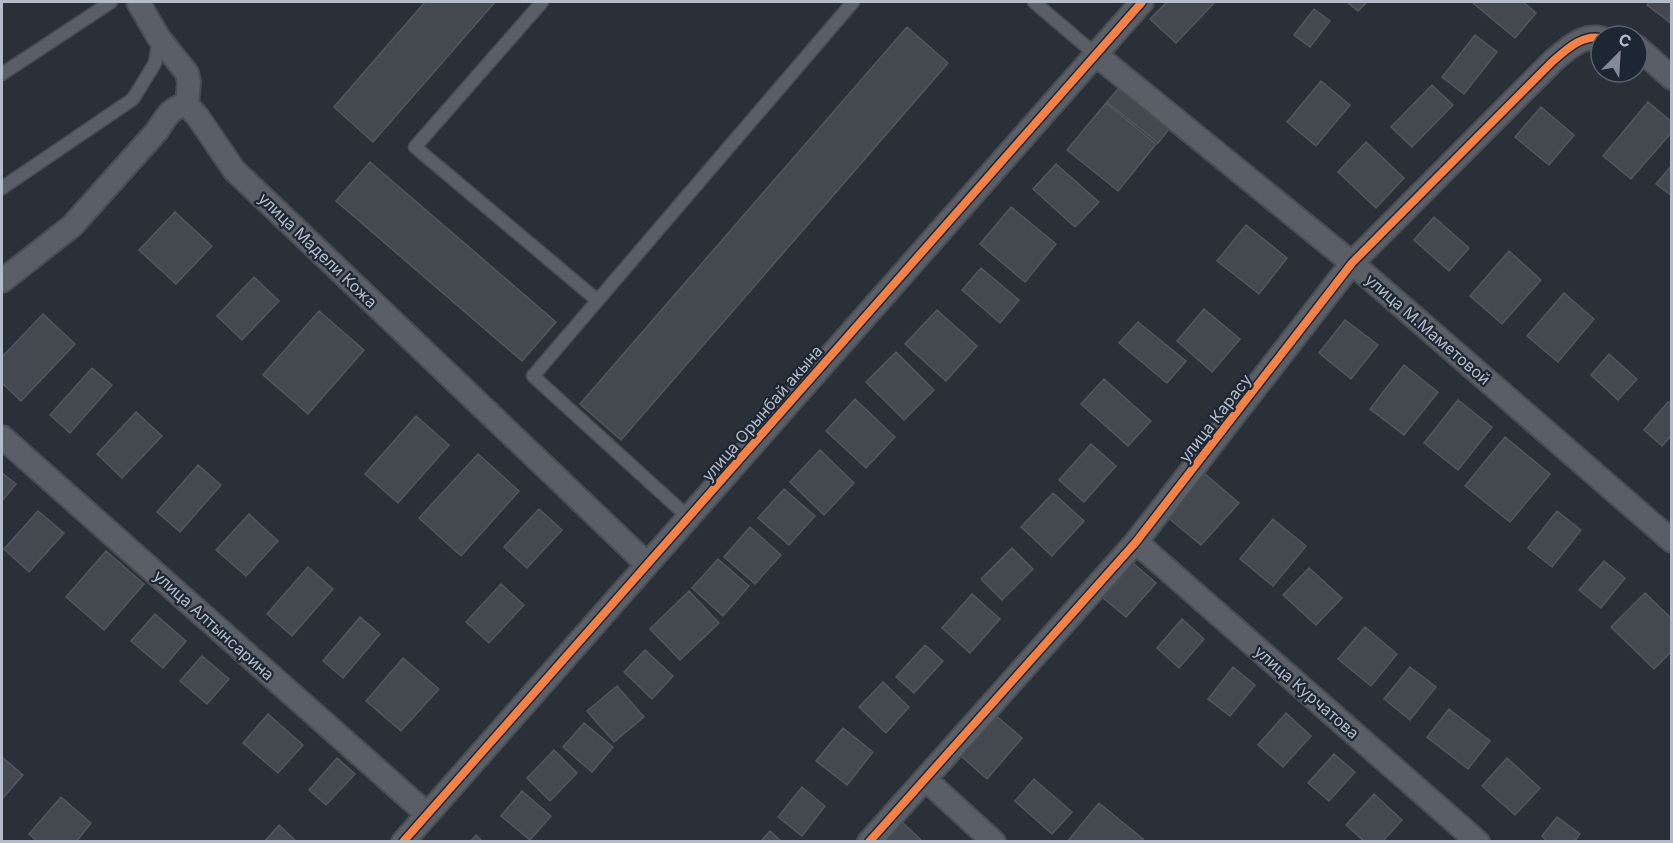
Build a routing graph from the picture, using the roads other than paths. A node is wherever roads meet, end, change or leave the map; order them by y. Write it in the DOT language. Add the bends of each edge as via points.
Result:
graph roads {
  1 [pos="111,2"];
  2 [pos="138,2"];
  3 [pos="542,2"];
  4 [pos="853,2"];
  5 [pos="1034,2"];
  6 [pos="1142,2"];
  7 [pos="159,38"];
  8 [pos="1589,39"];
  9 [pos="1095,54"];
  10 [pos="1649,58"];
  11 [pos="2,74"];
  12 [pos="1671,78"];
  13 [pos="187,105"];
  14 [pos="2,188"];
  15 [pos="1352,263"];
  16 [pos="2,281"];
  17 [pos="597,300"];
  18 [pos="2,437"];
  19 [pos="688,517"];
  20 [pos="1671,541"];
  21 [pos="1136,542"];
  22 [pos="647,564"];
  23 [pos="925,779"];
  24 [pos="427,814"];
  25 [pos="403,842"];
  26 [pos="869,842"];
  27 [pos="994,842"];
  28 [pos="1478,842"];
  1 -- 11 [label="lane"];
  2 -- 7 [label="street"];
  3 -- 17 [label="lane" via="415,147"];
  4 -- 17 [label="lane"];
  5 -- 9 [label="lane"];
  6 -- 9 [label="street, улица Орынбай акына"];
  7 -- 13 [label="street" via="187,73"];
  7 -- 14 [label="lane" via="155,63 133,99"];
  8 -- 15 [label="street, улица Карасу" via="1574,43 1553,61"];
  9 -- 15 [label="street, улица М.Маметовой"];
  9 -- 19 [label="street, улица Орынбай акына"];
  10 -- 12 [label="street"];
  13 -- 16 [label="street" via="168,114 72,226"];
  13 -- 22 [label="street, улица Мадели Кожа" via="234,170"];
  15 -- 20 [label="street, улица М.Маметовой"];
  15 -- 21 [label="street, улица Карасу"];
  17 -- 19 [label="lane" via="533,376"];
  18 -- 24 [label="street, улица Алтынсарина"];
  19 -- 22 [label="street, улица Орынбай акына"];
  21 -- 23 [label="street, улица Карасу"];
  21 -- 28 [label="street, улица Курчатова"];
  22 -- 24 [label="street, улица Орынбай акына"];
  23 -- 26 [label="street, улица Карасу"];
  23 -- 27 [label="street"];
  24 -- 25 [label="street, улица Орынбай акына"];
}
